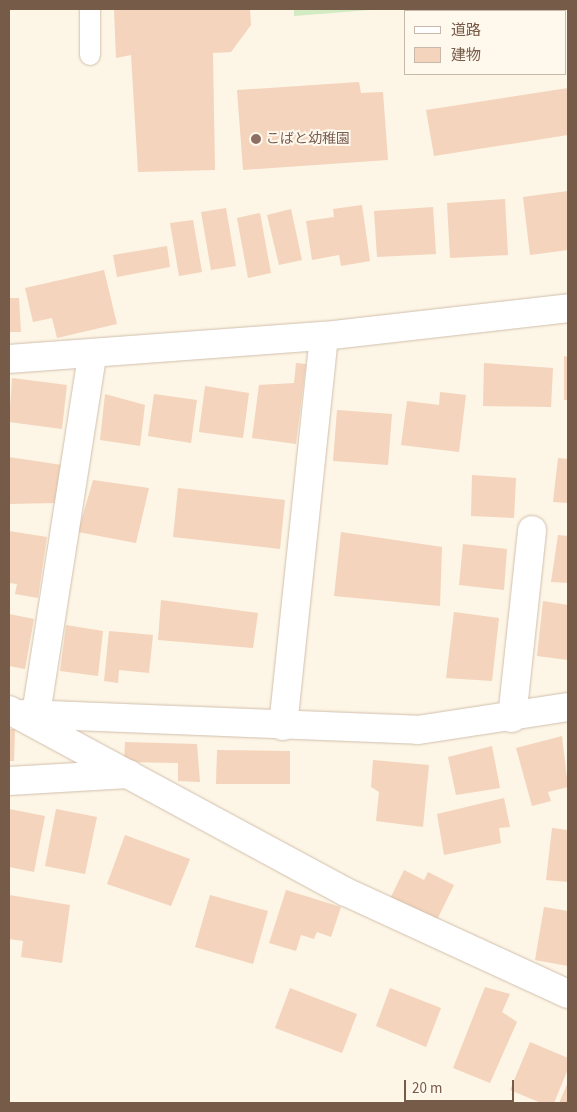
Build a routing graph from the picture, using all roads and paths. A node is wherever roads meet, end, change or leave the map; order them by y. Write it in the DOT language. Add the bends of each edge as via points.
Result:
graph roads {
  1 [pos="90,9"];
  2 [pos="90,55"];
  3 [pos="568,308"];
  4 [pos="324,336"];
  5 [pos="92,355"];
  6 [pos="9,359"];
  7 [pos="532,530"];
  8 [pos="568,707"];
  9 [pos="21,713"];
  10 [pos="512,718"];
  11 [pos="283,726"];
  12 [pos="129,774"];
  13 [pos="9,781"];
  14 [pos="568,994"];
  1 -- 2 [label="lane"];
  3 -- 4 [label="street"];
  4 -- 5 [label="street"];
  4 -- 11 [label="street"];
  5 -- 6 [label="street"];
  5 -- 9 [label="street"];
  7 -- 10 [label="street"];
  8 -- 10 [label="street"];
  9 -- 11 [label="street"];
  9 -- 12 [label="street"];
  10 -- 11 [label="street" via="418,730"];
  12 -- 13 [label="street"];
  12 -- 14 [label="street" via="346,892"];
}
